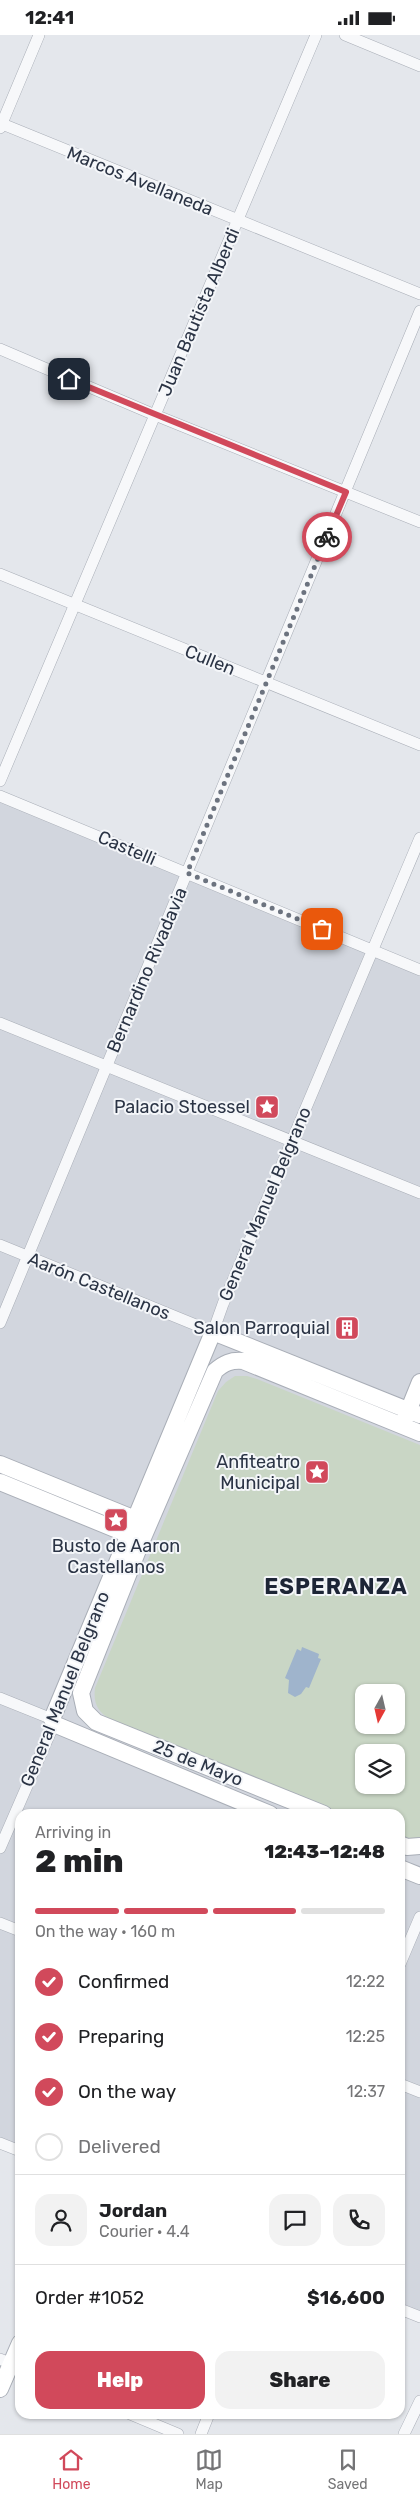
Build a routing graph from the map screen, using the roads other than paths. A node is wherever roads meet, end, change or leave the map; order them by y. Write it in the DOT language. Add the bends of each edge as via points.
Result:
graph roads {
  1 [pos="39,35"];
  2 [pos="316,35"];
  3 [pos="345,35"];
  4 [pos="420,66"];
  5 [pos="1,125"];
  6 [pos="238,221"];
  7 [pos="420,295"];
  8 [pos="420,311"];
  9 [pos="0,349"];
  10 [pos="154,415"];
  11 [pos="346,492"];
  12 [pos="420,522"];
  13 [pos="0,574"];
  14 [pos="75,604"];
  15 [pos="266,683"];
  16 [pos="420,745"];
  17 [pos="0,781"];
  18 [pos="0,795"];
  19 [pos="420,838"];
  20 [pos="187,873"];
  21 [pos="372,950"];
  22 [pos="420,970"];
  23 [pos="0,1023"];
  24 [pos="107,1067"];
  25 [pos="292,1141"];
  26 [pos="420,1193"];
  27 [pos="0,1245"];
  28 [pos="28,1257"];
  29 [pos="0,1323"];
  30 [pos="213,1332"];
  31 [pos="420,1382"];
  32 [pos="414,1413"];
  33 [pos="402,1426"];
  34 [pos="420,1433"];
  35 [pos="0,1464"];
  36 [pos="0,1482"];
  37 [pos="142,1522"];
  38 [pos="135,1537"];
  39 [pos="0,1698"];
  40 [pos="82,1701"];
  41 [pos="53,1722"];
  42 [pos="252,1785"];
  43 [pos="16,1809"];
  44 [pos="242,1809"];
  45 [pos="312,1809"];
  46 [pos="15,1812"];
  47 [pos="0,1847"];
  48 [pos="405,1870"];
  49 [pos="420,1876"];
  50 [pos="420,1917"];
  51 [pos="0,1923"];
  52 [pos="15,1929"];
  53 [pos="405,1952"];
  54 [pos="405,2086"];
  55 [pos="420,2092"];
  56 [pos="0,2143"];
  57 [pos="15,2149"];
  58 [pos="405,2311"];
  59 [pos="420,2317"];
  60 [pos="10,2363"];
  61 [pos="0,2389"];
  62 [pos="420,2401"];
  63 [pos="142,2419"];
  64 [pos="207,2419"];
  65 [pos="178,2434"];
  66 [pos="201,2434"];
  67 [pos="404,2434"];
  1 -- 5 [label="street"];
  2 -- 6 [label="street, Juan Bautista Alberdi"];
  3 -- 4 [label="street"];
  5 -- 6 [label="street, Marcos Avellaneda"];
  6 -- 7 [label="street, Marcos Avellaneda"];
  6 -- 10 [label="street, Juan Bautista Alberdi"];
  8 -- 11 [label="street, Bernardino Rivadavia"];
  9 -- 10 [label="street"];
  10 -- 11 [label="street"];
  10 -- 14 [label="street, Juan Bautista Alberdi"];
  11 -- 12 [label="street"];
  11 -- 15 [label="street, Bernardino Rivadavia"];
  13 -- 14 [label="street, Cullen"];
  14 -- 15 [label="street, Cullen"];
  14 -- 17 [label="street, Juan Bautista Alberdi"];
  15 -- 16 [label="street, Cullen"];
  15 -- 20 [label="street, Bernardino Rivadavia"];
  18 -- 20 [label="street, Castelli"];
  19 -- 21 [label="street, General Manuel Belgrano"];
  20 -- 21 [label="street, Castelli"];
  20 -- 24 [label="street, Bernardino Rivadavia"];
  21 -- 22 [label="street, Castelli"];
  21 -- 25 [label="street, General Manuel Belgrano"];
  23 -- 24 [label="street"];
  24 -- 25 [label="street"];
  24 -- 28 [label="street, Bernardino Rivadavia"];
  25 -- 26 [label="street"];
  25 -- 30 [label="street, General Manuel Belgrano"];
  27 -- 28 [label="street, Aarón Castellanos"];
  28 -- 29 [label="street, Bernardino Rivadavia"];
  28 -- 30 [label="street, Aarón Castellanos"];
  30 -- 32 [label="main road, Aarón Castellanos"];
  30 -- 37 [label="main road, General Manuel Belgrano"];
  31 -- 32 [label="main road"];
  32 -- 33 [label="main road"];
  33 -- 34 [label="main road"];
  33 -- 37 [label="main road, General Manuel Belgrano" via="243,1361 227,1362 214,1371"];
  35 -- 37 [label="main road"];
  36 -- 38 [label="main road"];
  37 -- 38 [label="main road, General Manuel Belgrano"];
  38 -- 40 [label="main road, General Manuel Belgrano"];
  38 -- 41 [label="main road, General Manuel Belgrano"];
  39 -- 41 [label="street, 25 de Mayo"];
  40 -- 42 [label="main road, 25 de Mayo" via="85,1711 96,1722"];
  41 -- 43 [label="street, General Manuel Belgrano"];
  41 -- 44 [label="main road, 25 de Mayo"];
  42 -- 44 [label="main road"];
  42 -- 45 [label="main road, 25 de Mayo"];
  46 -- 47 [label="street, General Manuel Belgrano"];
  48 -- 49 [label="main road"];
  50 -- 53 [label="street"];
  51 -- 52 [label="street"];
  54 -- 55 [label="street"];
  56 -- 57 [label="street"];
  58 -- 59 [label="street"];
  60 -- 61 [label="main road"];
  62 -- 67 [label="street"];
  63 -- 65 [label="street"];
  64 -- 66 [label="street"];
}
